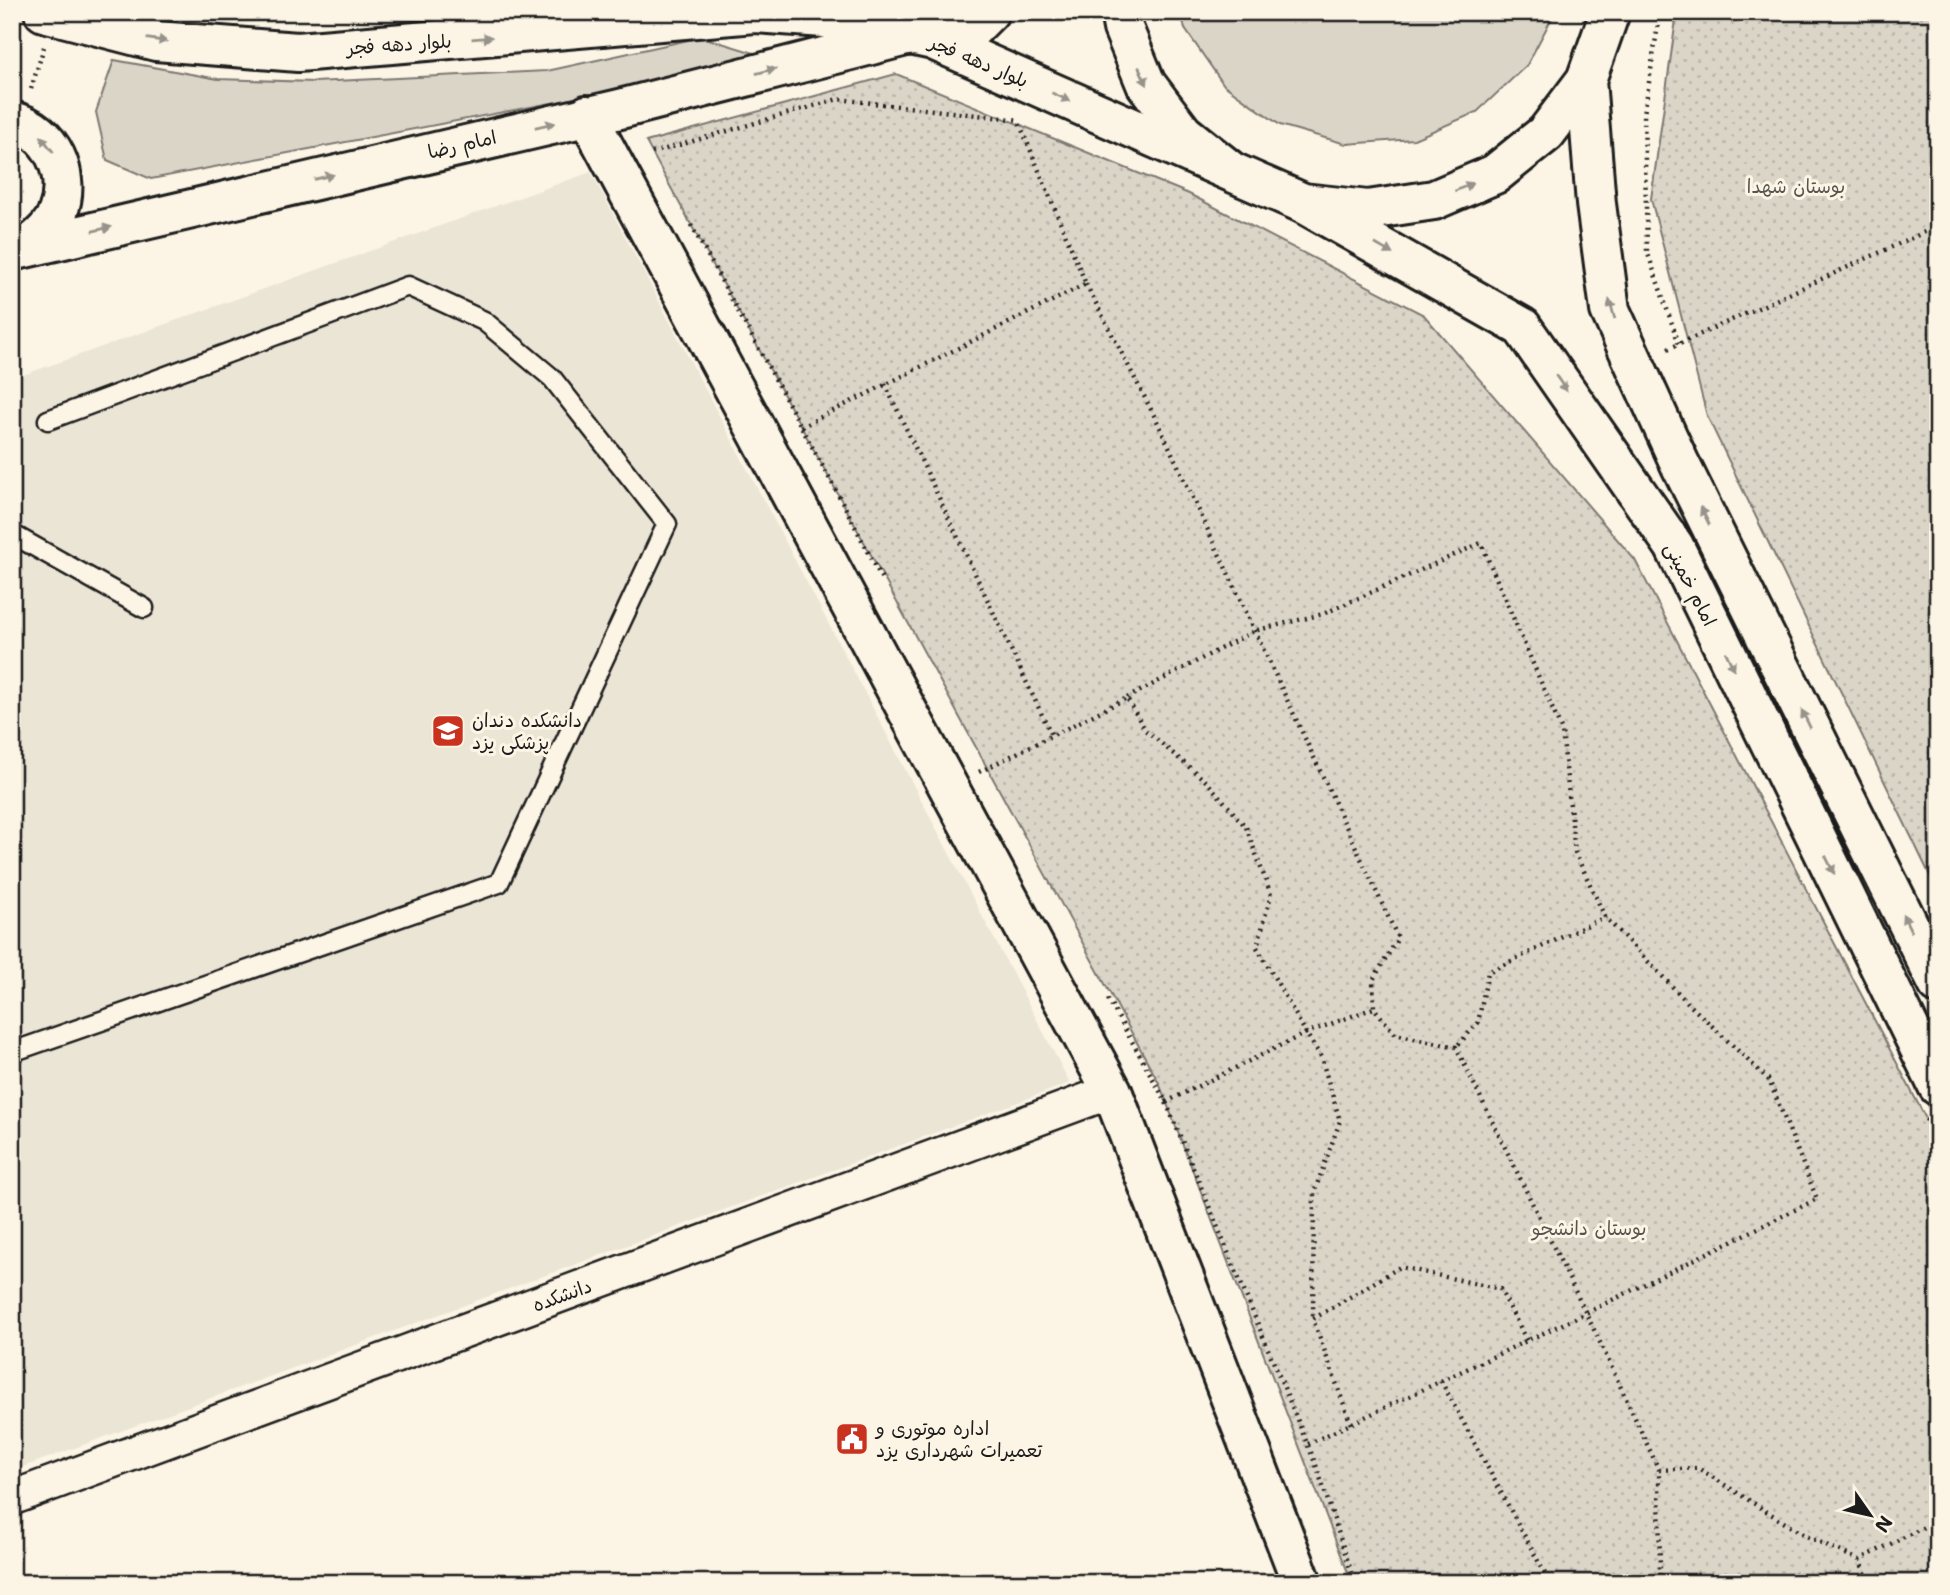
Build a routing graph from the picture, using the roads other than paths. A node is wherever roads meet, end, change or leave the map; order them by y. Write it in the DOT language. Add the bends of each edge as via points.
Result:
graph roads {
  1 [pos="989,12"];
  2 [pos="1120,12"];
  3 [pos="1610,12"];
  4 [pos="48,14"];
  5 [pos="922,37"];
  6 [pos="1586,80"];
  7 [pos="587,115"];
  8 [pos="17,122"];
  9 [pos="1231,172"];
  10 [pos="1303,203"];
  11 [pos="21,248"];
  12 [pos="48,420"];
  13 [pos="12,534"];
  14 [pos="144,608"];
  15 [pos="1938,984"];
  16 [pos="12,1052"];
  17 [pos="1112,1091"];
  18 [pos="1929,1097"];
  19 [pos="12,1498"];
  20 [pos="1302,1583"];
  1 -- 5 [label="main road, امام رضا" via="972,29"];
  2 -- 9 [label="main road, one-way" via="1146,84 1184,133"];
  3 -- 6 [label="main road"];
  4 -- 5 [label="main road, بلوار دهه فجر, one-way" via="156,40 298,52 755,13 838,19"];
  7 -- 5 [label="main road, امام رضا, one-way"];
  5 -- 9 [label="main road, بلوار دهه فجر, one-way"];
  10 -- 6 [label="main road, one-way" via="1368,210 1434,200 1494,174 1546,132"];
  15 -- 6 [label="main road, one-way" via="1680,464 1610,310"];
  11 -- 7 [label="main road, امام رضا, one-way"];
  7 -- 17 [label="main road"];
  11 -- 8 [label="main road, one-way" via="47,231 63,192 53,150 39,134"];
  9 -- 10 [label="main road, بلوار دهه فجر"];
  10 -- 18 [label="main road, امام خمینی, one-way" via="1522,327 1674,546"];
  12 -- 16 [label="lane" via="408,286 484,321 552,378 667,524 499,883"];
  13 -- 14 [label="lane"];
  17 -- 19 [label="street, دانشکده"];
  17 -- 20 [label="main road"];
}
